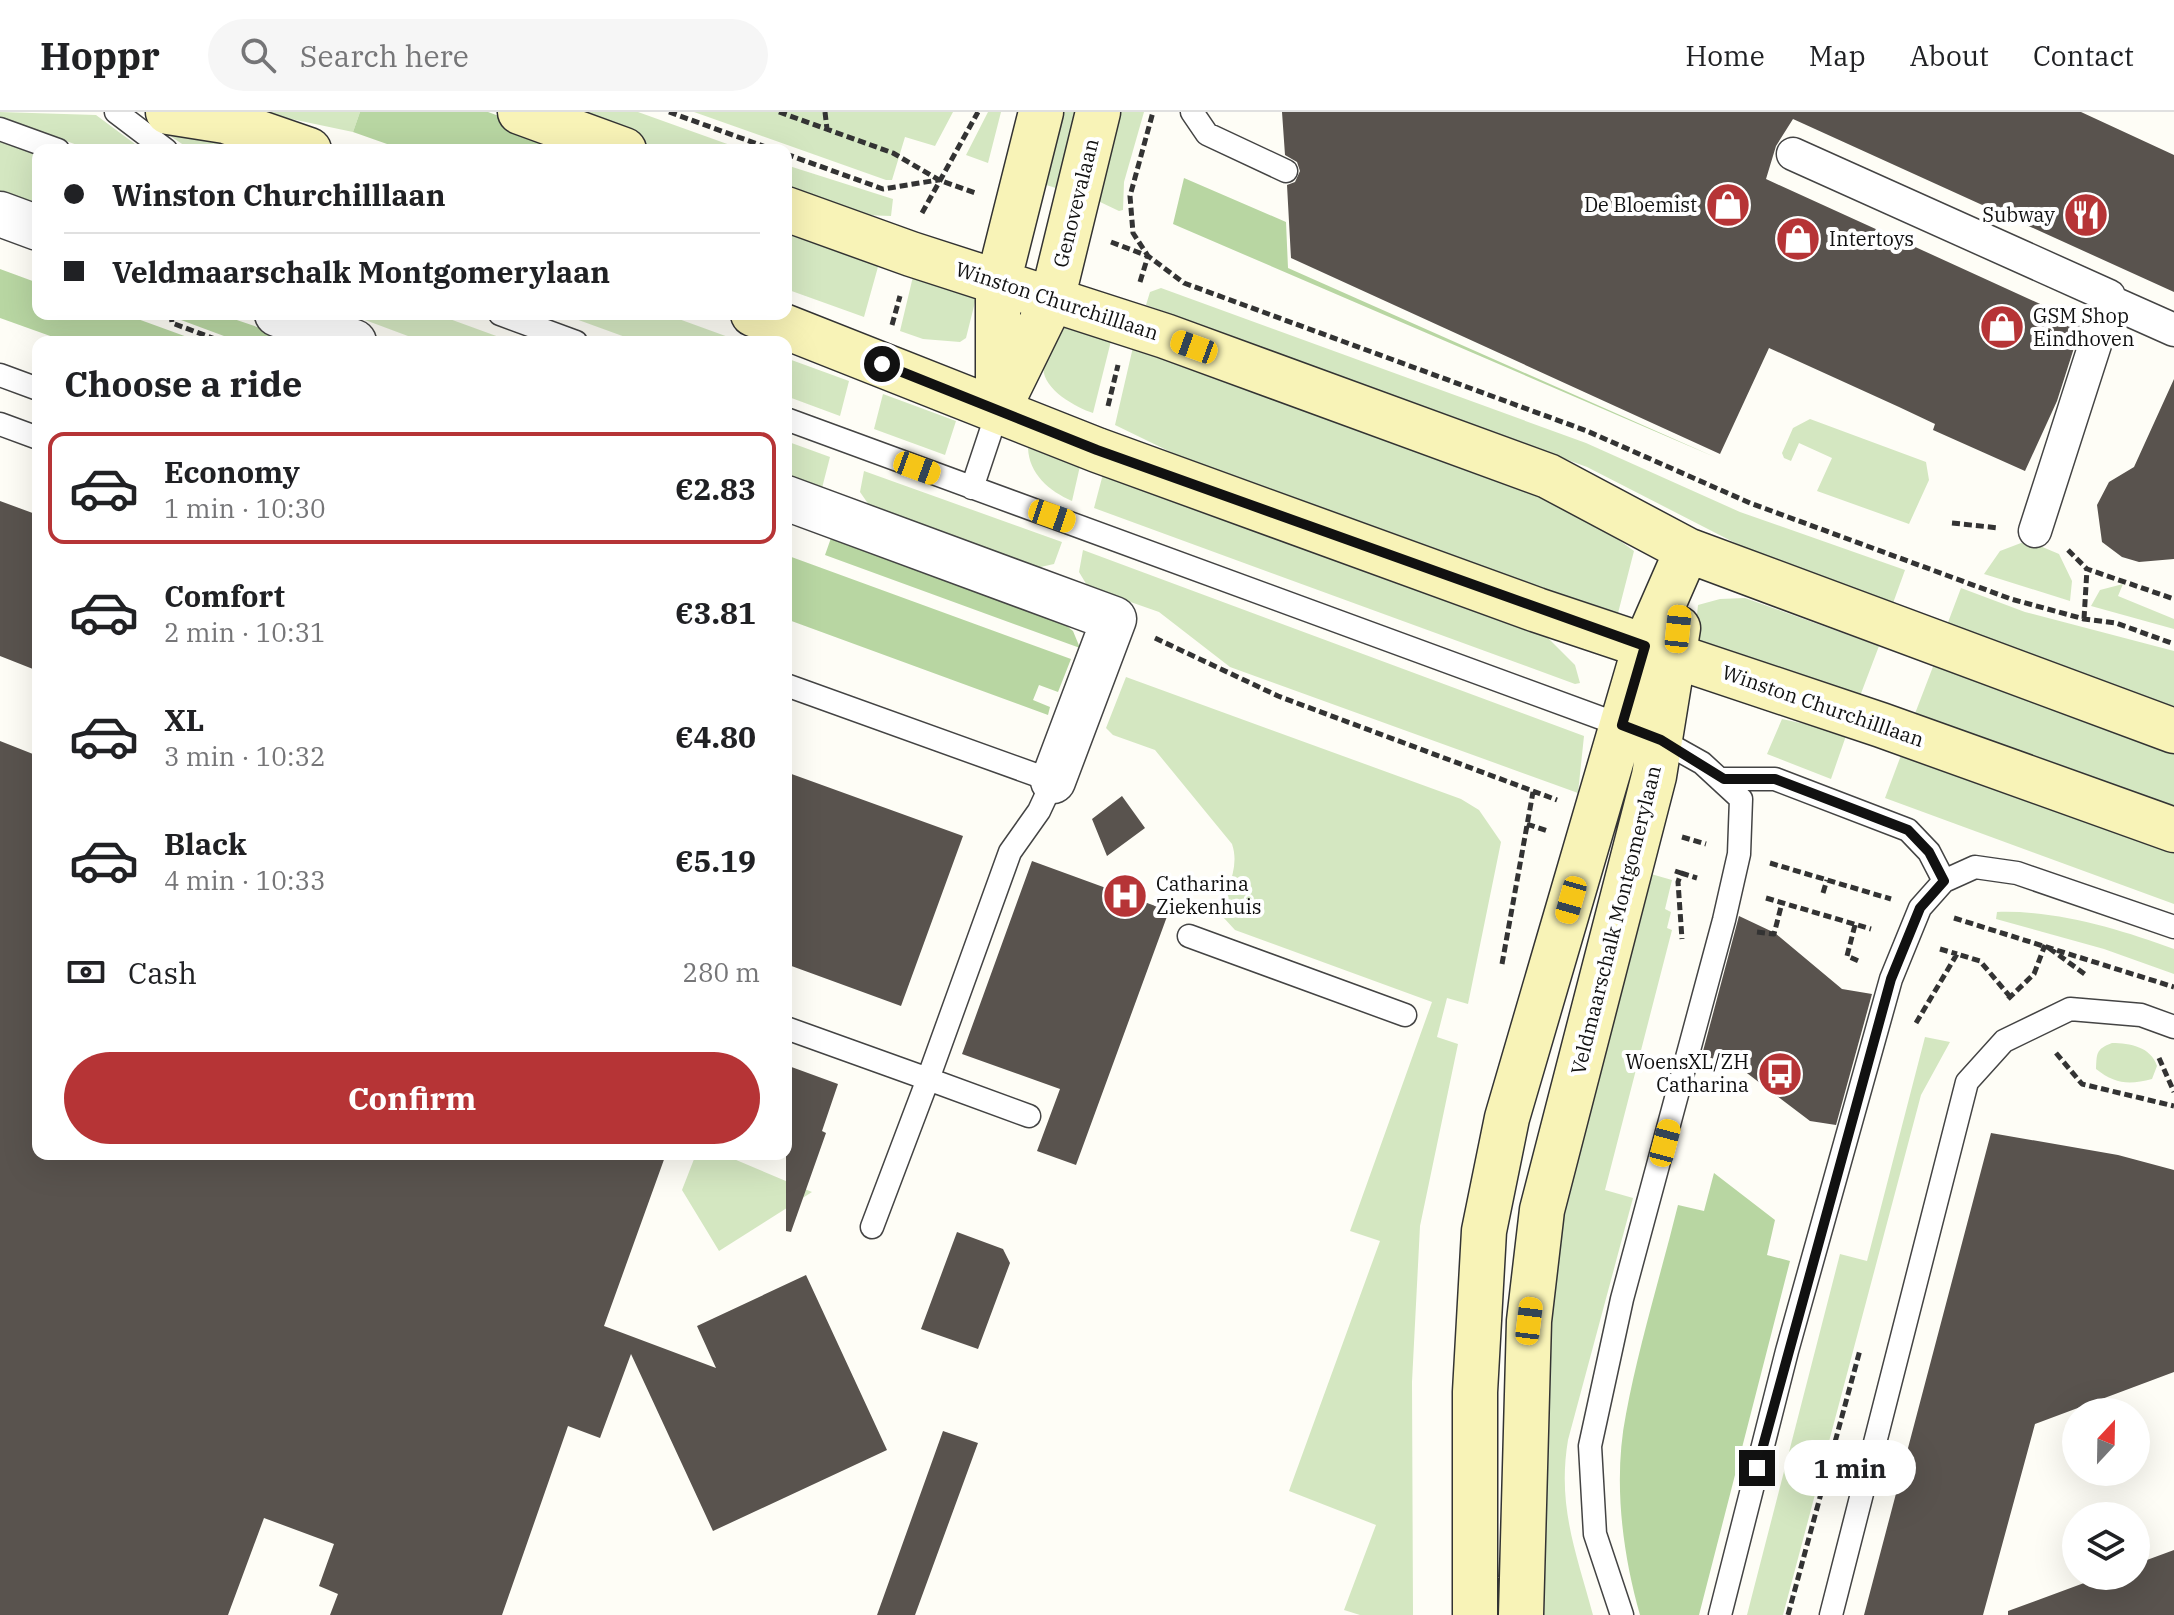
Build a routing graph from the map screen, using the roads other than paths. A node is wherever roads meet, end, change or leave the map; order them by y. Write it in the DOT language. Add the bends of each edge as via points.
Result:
graph roads {
  1 [pos="116,112"];
  2 [pos="168,112"];
  3 [pos="520,112"];
  4 [pos="1041,112"];
  5 [pos="1098,112"];
  6 [pos="1192,112"];
  7 [pos="0,129"];
  8 [pos="41,144"];
  9 [pos="158,144"];
  10 [pos="292,144"];
  11 [pos="608,144"];
  12 [pos="1793,154"];
  13 [pos="1286,171"];
  14 [pos="792,211"];
  15 [pos="0,214"];
  16 [pos="32,226"];
  17 [pos="998,283"];
  18 [pos="1052,300"];
  19 [pos="2109,301"];
  20 [pos="294,320"];
  21 [pos="516,320"];
  22 [pos="768,320"];
  23 [pos="2174,330"];
  24 [pos="338,336"];
  25 [pos="560,336"];
  26 [pos="0,375"];
  27 [pos="32,387"];
  28 [pos="998,410"];
  29 [pos="792,421"];
  30 [pos="0,424"];
  31 [pos="32,436"];
  32 [pos="972,488"];
  33 [pos="792,500"];
  34 [pos="2035,531"];
  35 [pos="1687,550"];
  36 [pos="1660,651"];
  37 [pos="792,687"];
  38 [pos="2174,731"];
  39 [pos="1642,732"];
  40 [pos="1724,779"];
  41 [pos="1053,781"];
  42 [pos="2174,830"];
  43 [pos="1944,881"];
  44 [pos="2174,927"];
  45 [pos="1189,936"];
  46 [pos="1405,1015"];
  47 [pos="2174,1027"];
  48 [pos="792,1030"];
  49 [pos="928,1079"];
  50 [pos="1029,1116"];
  51 [pos="872,1227"];
  52 [pos="1475,1615"];
  53 [pos="1521,1615"];
  54 [pos="1622,1615"];
  55 [pos="1720,1615"];
  56 [pos="1831,1615"];
  1 -- 9 [label="lane"];
  2 -- 10 [label="main road" via="225,121"];
  3 -- 11 [label="main road"];
  4 -- 17 [label="main road"];
  5 -- 18 [label="main road, Genovevalaan"];
  6 -- 13 [label="lane" via="1207,134"];
  7 -- 8 [label="lane"];
  12 -- 19 [label="street" via="2109,296"];
  14 -- 17 [label="main road, Winston Churchilllaan"];
  15 -- 16 [label="street"];
  17 -- 18 [label="main road, Winston Churchilllaan"];
  17 -- 28 [label="main road"];
  18 -- 28 [label="main road, Genovevalaan"];
  18 -- 35 [label="main road, Winston Churchilllaan" via="1548,476"];
  19 -- 23 [label="street"];
  19 -- 34 [label="street"];
  20 -- 24 [label="street"];
  21 -- 25 [label="lane"];
  22 -- 28 [label="main road, Winston Churchilllaan"];
  26 -- 27 [label="lane"];
  28 -- 32 [label="lane"];
  28 -- 36 [label="main road, Winston Churchilllaan"];
  29 -- 32 [label="lane"];
  30 -- 31 [label="lane"];
  32 -- 39 [label="lane"];
  33 -- 41 [label="street" via="1114,619"];
  35 -- 36 [label="main road, Veldmaarschalk Montgomerylaan"];
  35 -- 38 [label="main road, Winston Churchilllaan"];
  36 -- 39 [label="main road, Veldmaarschalk Montgomerylaan"];
  36 -- 42 [label="main road, Winston Churchilllaan"];
  37 -- 41 [label="lane"];
  39 -- 40 [label="lane"];
  39 -- 52 [label="main road, Veldmaarschalk Montgomerylaan" via="1507,1118 1484,1231 1475,1392"];
  39 -- 53 [label="main road, Veldmaarschalk Montgomerylaan" via="1542,1210 1529,1321"];
  40 -- 43 [label="lane" via="1775,779 1908,830 1929,852"];
  40 -- 54 [label="lane" via="1741,799 1739,854 1622,1299 1590,1446 1595,1534"];
  41 -- 49 [label="lane" via="1010,852"];
  43 -- 44 [label="lane" via="1975,867 2017,873"];
  43 -- 55 [label="lane" via="1920,908 1891,979"];
  45 -- 46 [label="lane"];
  47 -- 56 [label="lane" via="2141,1015 2070,1009 2004,1041 1967,1082"];
  48 -- 49 [label="lane"];
  49 -- 50 [label="lane"];
  49 -- 51 [label="lane"];
}
